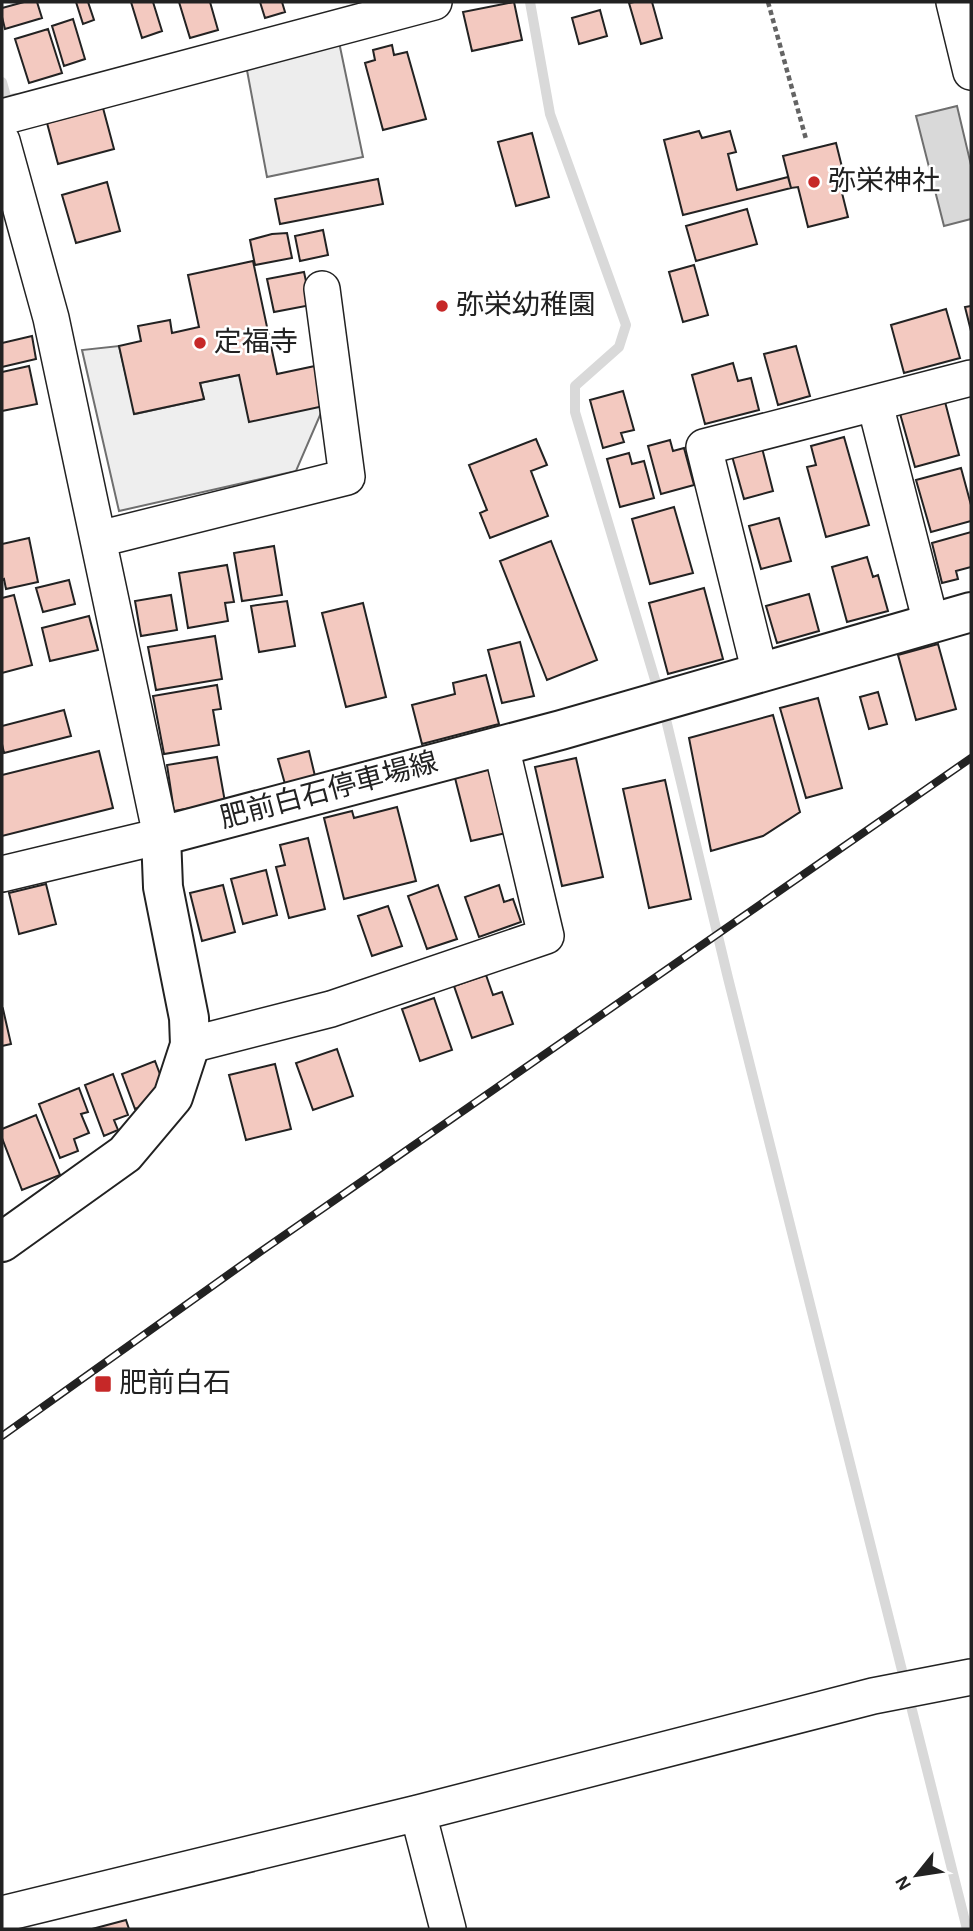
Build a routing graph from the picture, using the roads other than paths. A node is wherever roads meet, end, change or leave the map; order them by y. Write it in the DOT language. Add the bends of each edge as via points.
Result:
graph roads {
  1 [pos="434,2"];
  2 [pos="954,2"];
  3 [pos="971,72"];
  4 [pos="2,117"];
  5 [pos="2,141"];
  6 [pos="321,289"];
  7 [pos="971,378"];
  8 [pos="876,404"];
  9 [pos="99,539"];
  10 [pos="971,612"];
  11 [pos="931,623"];
  12 [pos="760,673"];
  13 [pos="501,746"];
  14 [pos="161,836"];
  15 [pos="2,874"];
  16 [pos="190,1045"];
  17 [pos="2,1242"];
  18 [pos="971,1676"];
  19 [pos="418,1813"];
  20 [pos="2,1914"];
  21 [pos="448,1929"];
  1 -- 4 [label="street"];
  2 -- 3 [label="street"];
  5 -- 9 [label="street" via="51,318"];
  6 -- 9 [label="street" via="347,477"];
  7 -- 8 [label="street"];
  8 -- 11 [label="street"];
  8 -- 12 [label="street" via="704,447"];
  9 -- 14 [label="street"];
  10 -- 11 [label="main road, 肥前白石停車場線"];
  11 -- 12 [label="main road, 肥前白石停車場線"];
  12 -- 13 [label="main road, 肥前白石停車場線"];
  13 -- 14 [label="main road, 肥前白石停車場線"];
  13 -- 16 [label="street" via="546,936 331,1009"];
  14 -- 15 [label="street"];
  14 -- 16 [label="main road" via="163,887 189,1018"];
  16 -- 17 [label="main road" via="173,1097 125,1154"];
  18 -- 19 [label="street" via="859,1699"];
  19 -- 20 [label="street"];
  19 -- 21 [label="street"];
}
